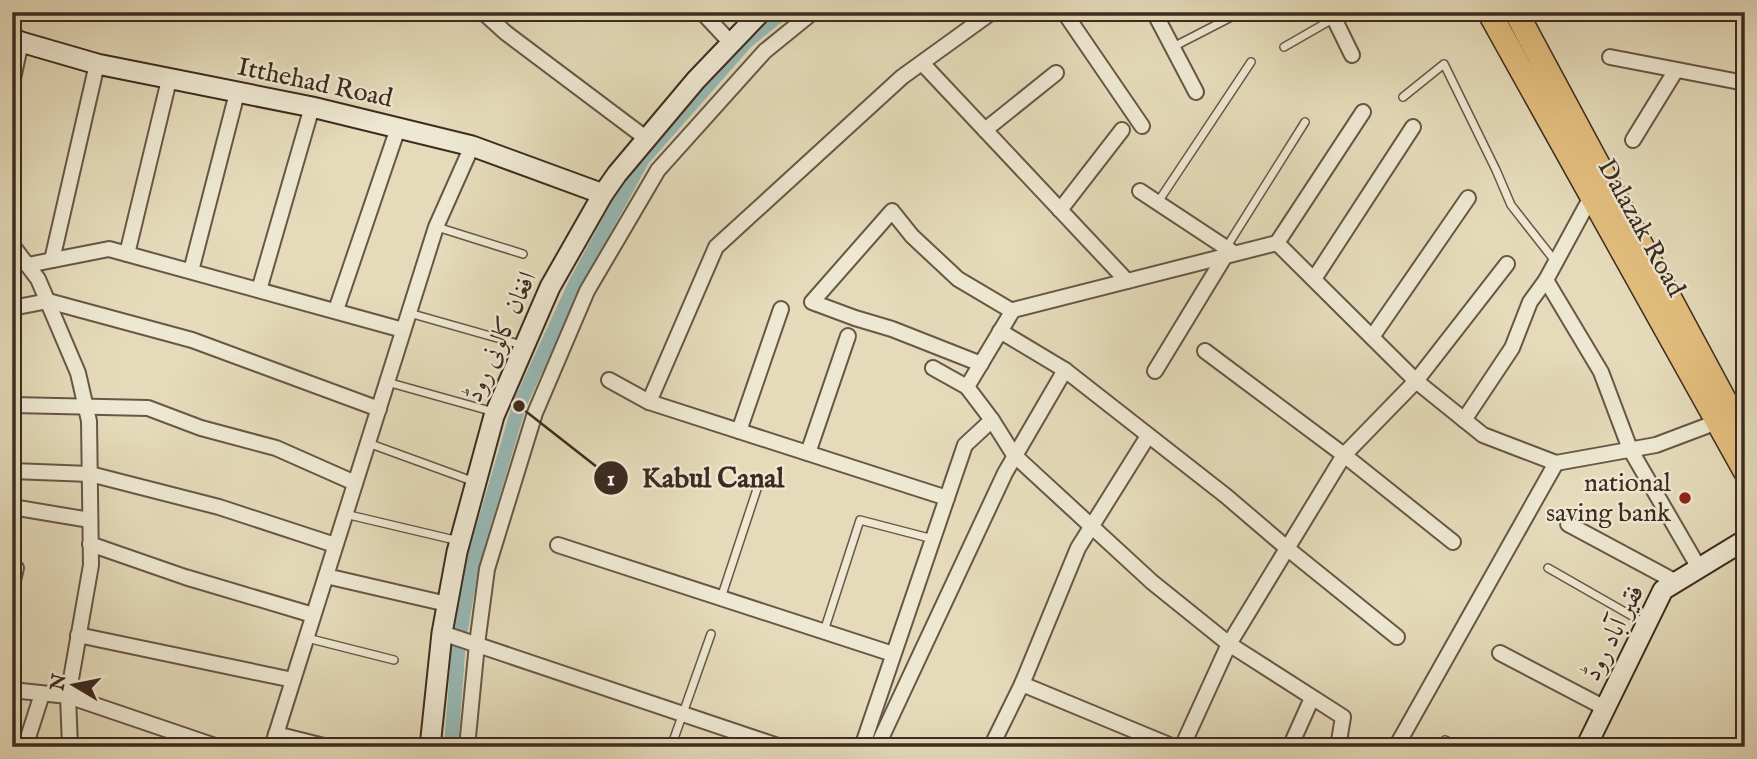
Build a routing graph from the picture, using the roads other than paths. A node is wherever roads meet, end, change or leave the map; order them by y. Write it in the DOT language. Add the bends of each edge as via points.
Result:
graph roads {
  1 [pos="483,12"];
  2 [pos="702,12"];
  3 [pos="813,12"];
  4 [pos="992,12"];
  5 [pos="1064,12"];
  6 [pos="1154,12"];
  7 [pos="1241,12"];
  8 [pos="1489,12"];
  9 [pos="1516,12"];
  10 [pos="1337,14"];
  11 [pos="753,15"];
  12 [pos="17,40"];
  13 [pos="731,43"];
  14 [pos="1284,47"];
  15 [pos="1173,48"];
  16 [pos="1352,55"];
  17 [pos="1610,57"];
  18 [pos="1251,62"];
  19 [pos="922,63"];
  20 [pos="97,64"];
  21 [pos="1676,70"];
  22 [pos="1056,73"];
  23 [pos="169,80"];
  24 [pos="12,83"];
  25 [pos="1745,83"];
  26 [pos="1196,92"];
  27 [pos="237,93"];
  28 [pos="1403,97"];
  29 [pos="312,107"];
  30 [pos="1363,112"];
  31 [pos="1305,122"];
  32 [pos="1142,126"];
  33 [pos="1413,127"];
  34 [pos="398,128"];
  35 [pos="985,130"];
  36 [pos="1122,130"];
  37 [pos="647,139"];
  38 [pos="1633,140"];
  39 [pos="472,146"];
  40 [pos="1140,191"];
  41 [pos="603,194"];
  42 [pos="1599,197"];
  43 [pos="1468,198"];
  44 [pos="1158,203"];
  45 [pos="1060,210"];
  46 [pos="436,227"];
  47 [pos="1277,243"];
  48 [pos="13,247"];
  49 [pos="1228,253"];
  50 [pos="127,254"];
  51 [pos="523,254"];
  52 [pos="52,260"];
  53 [pos="1556,261"];
  54 [pos="1507,264"];
  55 [pos="27,265"];
  56 [pos="191,271"];
  57 [pos="1314,279"];
  58 [pos="1546,280"];
  59 [pos="1127,281"];
  60 [pos="259,290"];
  61 [pos="48,301"];
  62 [pos="12,308"];
  63 [pos="781,309"];
  64 [pos="336,310"];
  65 [pos="1012,311"];
  66 [pos="409,312"];
  67 [pos="403,330"];
  68 [pos="1000,331"];
  69 [pos="848,337"];
  70 [pos="1372,337"];
  71 [pos="524,346"];
  72 [pos="1205,351"];
  73 [pos="981,363"];
  74 [pos="933,368"];
  75 [pos="1065,370"];
  76 [pos="1155,371"];
  77 [pos="609,380"];
  78 [pos="1416,381"];
  79 [pos="387,382"];
  80 [pos="967,387"];
  81 [pos="649,402"];
  82 [pos="12,405"];
  83 [pos="86,406"];
  84 [pos="379,409"];
  85 [pos="495,412"];
  86 [pos="992,420"];
  87 [pos="1464,420"];
  88 [pos="1717,422"];
  89 [pos="739,431"];
  90 [pos="1148,436"];
  91 [pos="368,443"];
  92 [pos="1741,444"];
  93 [pos="1630,449"];
  94 [pos="808,453"];
  95 [pos="1014,455"];
  96 [pos="1345,455"];
  97 [pos="1556,463"];
  98 [pos="12,471"];
  99 [pos="1745,471"];
  100 [pos="90,474"];
  101 [pos="476,482"];
  102 [pos="355,483"];
  103 [pos="759,483"];
  104 [pos="947,498"];
  105 [pos="12,507"];
  106 [pos="345,514"];
  107 [pos="90,520"];
  108 [pos="1568,524"];
  109 [pos="1091,526"];
  110 [pos="933,539"];
  111 [pos="1745,540"];
  112 [pos="460,541"];
  113 [pos="1453,542"];
  114 [pos="90,544"];
  115 [pos="335,545"];
  116 [pos="558,545"];
  117 [pos="1288,549"];
  118 [pos="16,568"];
  119 [pos="1699,568"];
  120 [pos="1548,569"];
  121 [pos="326,576"];
  122 [pos="1676,582"];
  123 [pos="12,585"];
  124 [pos="721,598"];
  125 [pos="447,604"];
  126 [pos="313,615"];
  127 [pos="1647,624"];
  128 [pos="824,631"];
  129 [pos="445,634"];
  130 [pos="711,634"];
  131 [pos="78,635"];
  132 [pos="1397,637"];
  133 [pos="306,638"];
  134 [pos="475,643"];
  135 [pos="1229,644"];
  136 [pos="1500,653"];
  137 [pos="894,654"];
  138 [pos="394,660"];
  139 [pos="293,680"];
  140 [pos="1022,684"];
  141 [pos="12,690"];
  142 [pos="42,694"];
  143 [pos="68,696"];
  144 [pos="1312,698"];
  145 [pos="1605,708"];
  146 [pos="683,713"];
  147 [pos="274,740"];
  148 [pos="1445,740"];
  149 [pos="25,747"];
  150 [pos="70,747"];
  151 [pos="218,747"];
  152 [pos="328,747"];
  153 [pos="430,747"];
  154 [pos="467,747"];
  155 [pos="671,747"];
  156 [pos="781,747"];
  157 [pos="862,747"];
  158 [pos="877,747"];
  159 [pos="991,747"];
  160 [pos="1174,747"];
  161 [pos="1182,747"];
  162 [pos="1290,747"];
  163 [pos="1338,747"];
  164 [pos="1396,747"];
  165 [pos="1460,747"];
  166 [pos="1586,747"];
  1 -- 37 [label="street"];
  2 -- 13 [label="street"];
  3 -- 134 [label="street" via="765,51 659,170 587,291 535,413 487,569"];
  4 -- 19 [label="street"];
  5 -- 32 [label="street"];
  6 -- 15 [label="street"];
  7 -- 15 [label="lane"];
  8 -- 42 [label="main road, Dalazak Road"];
  9 -- 42 [label="main road, Dalazak Road"];
  10 -- 14 [label="lane"];
  10 -- 16 [label="street"];
  11 -- 13 [label="street, افغان کالونی روڈ"];
  12 -- 20 [label="street, Itthehad Road"];
  12 -- 24 [label="street"];
  13 -- 37 [label="street, افغان کالونی روڈ"];
  15 -- 26 [label="street"];
  17 -- 21 [label="street"];
  18 -- 44 [label="lane"];
  19 -- 35 [label="street"];
  19 -- 81 [label="street" via="716,247"];
  20 -- 23 [label="street, Itthehad Road"];
  20 -- 52 [label="street"];
  21 -- 25 [label="street"];
  21 -- 38 [label="street"];
  22 -- 35 [label="street"];
  23 -- 27 [label="street, Itthehad Road"];
  23 -- 50 [label="street"];
  27 -- 29 [label="street, Itthehad Road"];
  27 -- 56 [label="street"];
  28 -- 53 [label="lane" via="1444,64 1511,205"];
  29 -- 34 [label="street, Itthehad Road"];
  29 -- 60 [label="street"];
  30 -- 47 [label="street"];
  31 -- 49 [label="lane"];
  33 -- 57 [label="street"];
  34 -- 39 [label="street, Itthehad Road"];
  34 -- 64 [label="street"];
  35 -- 45 [label="street"];
  36 -- 45 [label="street"];
  37 -- 41 [label="street, افغان کالونی روڈ"];
  39 -- 41 [label="street, Itthehad Road"];
  39 -- 46 [label="street"];
  40 -- 44 [label="street"];
  41 -- 71 [label="street, افغان کالونی روڈ" via="550,287"];
  42 -- 53 [label="street"];
  42 -- 88 [label="main road, Dalazak Road"];
  42 -- 92 [label="main road, Dalazak Road"];
  43 -- 70 [label="street"];
  44 -- 49 [label="street"];
  45 -- 59 [label="street"];
  46 -- 51 [label="lane"];
  46 -- 66 [label="street"];
  47 -- 49 [label="street"];
  47 -- 57 [label="street"];
  48 -- 55 [label="street"];
  49 -- 59 [label="street"];
  49 -- 76 [label="street"];
  50 -- 52 [label="street" via="109,249"];
  50 -- 56 [label="street"];
  52 -- 55 [label="street"];
  53 -- 58 [label="street"];
  54 -- 78 [label="street"];
  55 -- 61 [label="street"];
  56 -- 60 [label="street"];
  57 -- 70 [label="street"];
  58 -- 87 [label="street" via="1530,302 1512,348"];
  58 -- 93 [label="street" via="1601,372"];
  59 -- 65 [label="street"];
  60 -- 64 [label="street"];
  61 -- 62 [label="street"];
  61 -- 83 [label="street" via="78,373"];
  61 -- 84 [label="street" via="191,340"];
  63 -- 89 [label="street"];
  64 -- 67 [label="street"];
  65 -- 68 [label="street"];
  65 -- 73 [label="street" via="958,279 892,211 812,302"];
  66 -- 67 [label="street"];
  66 -- 71 [label="lane"];
  67 -- 79 [label="street"];
  68 -- 73 [label="street"];
  68 -- 75 [label="street"];
  69 -- 94 [label="street"];
  70 -- 78 [label="street"];
  71 -- 85 [label="street, افغان کالونی روڈ"];
  72 -- 96 [label="street"];
  73 -- 80 [label="street"];
  74 -- 80 [label="street"];
  75 -- 90 [label="street"];
  75 -- 95 [label="street"];
  77 -- 81 [label="street"];
  78 -- 87 [label="street"];
  78 -- 96 [label="street"];
  79 -- 84 [label="street"];
  79 -- 85 [label="lane"];
  80 -- 86 [label="street"];
  81 -- 89 [label="street"];
  82 -- 83 [label="street"];
  83 -- 100 [label="street"];
  83 -- 102 [label="street" via="148,408 276,448"];
  84 -- 91 [label="street"];
  85 -- 101 [label="street, افغان کالونی روڈ"];
  86 -- 95 [label="street"];
  86 -- 104 [label="street" via="965,445"];
  87 -- 97 [label="street" via="1483,435"];
  88 -- 92 [label="main road, Dalazak Road"];
  88 -- 93 [label="street" via="1656,445"];
  89 -- 94 [label="street"];
  90 -- 109 [label="street"];
  90 -- 117 [label="street"];
  91 -- 101 [label="lane"];
  91 -- 102 [label="street"];
  92 -- 99 [label="main road, Dalazak Road"];
  93 -- 97 [label="street"];
  93 -- 119 [label="street"];
  94 -- 104 [label="street"];
  95 -- 109 [label="street"];
  95 -- 158 [label="street"];
  96 -- 113 [label="street"];
  96 -- 117 [label="street"];
  97 -- 164 [label="street"];
  98 -- 100 [label="street"];
  100 -- 107 [label="street"];
  100 -- 115 [label="street" via="219,507"];
  101 -- 112 [label="street, افغان کالونی روڈ"];
  102 -- 106 [label="street"];
  103 -- 124 [label="lane"];
  104 -- 110 [label="street"];
  105 -- 107 [label="street"];
  106 -- 112 [label="lane"];
  106 -- 115 [label="street"];
  107 -- 114 [label="street"];
  108 -- 122 [label="street"];
  109 -- 135 [label="street"];
  109 -- 140 [label="street"];
  110 -- 128 [label="lane" via="860,520"];
  110 -- 137 [label="street"];
  111 -- 119 [label="street, فقیر آباد روڈ"];
  112 -- 125 [label="street, افغان کالونی روڈ"];
  114 -- 126 [label="street" via="185,578"];
  114 -- 131 [label="street" via="91,565"];
  115 -- 121 [label="street"];
  116 -- 124 [label="street"];
  117 -- 132 [label="street"];
  117 -- 135 [label="street"];
  118 -- 123 [label="street"];
  119 -- 122 [label="street, فقیر آباد روڈ"];
  120 -- 127 [label="lane"];
  121 -- 125 [label="street"];
  121 -- 126 [label="street"];
  122 -- 127 [label="street, فقیر آباد روڈ" via="1663,590"];
  124 -- 128 [label="street"];
  125 -- 129 [label="street, افغان کالونی روڈ"];
  126 -- 133 [label="street"];
  127 -- 145 [label="street, فقیر آباد روڈ"];
  128 -- 137 [label="street"];
  129 -- 134 [label="street"];
  129 -- 153 [label="street, افغان کالونی روڈ"];
  130 -- 146 [label="lane"];
  131 -- 139 [label="street"];
  131 -- 143 [label="street"];
  133 -- 138 [label="lane"];
  133 -- 139 [label="street"];
  134 -- 146 [label="street"];
  134 -- 154 [label="street"];
  135 -- 144 [label="street"];
  135 -- 161 [label="street"];
  136 -- 145 [label="street"];
  137 -- 157 [label="street"];
  139 -- 147 [label="street"];
  140 -- 159 [label="street"];
  140 -- 160 [label="street"];
  141 -- 142 [label="street"];
  142 -- 143 [label="street"];
  142 -- 149 [label="street"];
  143 -- 150 [label="street"];
  143 -- 151 [label="street"];
  144 -- 162 [label="street"];
  144 -- 163 [label="street" via="1343,717"];
  145 -- 166 [label="street, فقیر آباد روڈ"];
  146 -- 155 [label="lane"];
  146 -- 156 [label="street"];
  147 -- 152 [label="street"];
  148 -- 165 [label="lane"];
}
